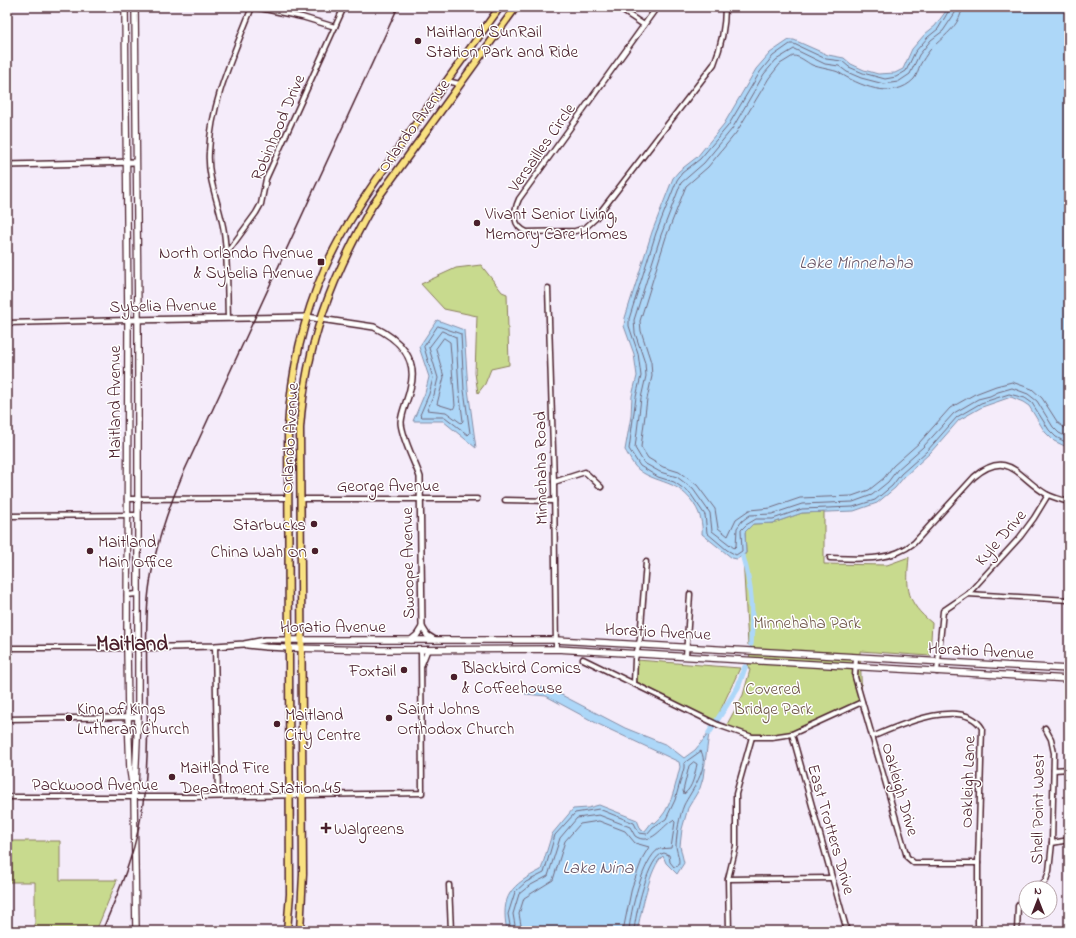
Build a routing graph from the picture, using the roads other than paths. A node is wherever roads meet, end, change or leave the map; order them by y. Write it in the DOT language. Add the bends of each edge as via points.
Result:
graph roads {
  1 [pos="125,7"];
  2 [pos="135,7"];
  3 [pos="252,7"];
  4 [pos="255,7"];
  5 [pos="344,7"];
  6 [pos="500,7"];
  7 [pos="516,7"];
  8 [pos="617,7"];
  9 [pos="657,7"];
  10 [pos="725,7"];
  11 [pos="267,8"];
  12 [pos="644,25"];
  13 [pos="335,27"];
  14 [pos="447,81"];
  15 [pos="460,84"];
  16 [pos="126,162"];
  17 [pos="136,162"];
  18 [pos="7,165"];
  19 [pos="226,254"];
  20 [pos="548,288"];
  21 [pos="307,316"];
  22 [pos="228,318"];
  23 [pos="319,318"];
  24 [pos="138,319"];
  25 [pos="128,320"];
  26 [pos="7,323"];
  27 [pos="554,482"];
  28 [pos="601,487"];
  29 [pos="1048,495"];
  30 [pos="137,498"];
  31 [pos="287,498"];
  32 [pos="420,498"];
  33 [pos="127,499"];
  34 [pos="300,499"];
  35 [pos="477,499"];
  36 [pos="506,500"];
  37 [pos="554,501"];
  38 [pos="1069,502"];
  39 [pos="127,515"];
  40 [pos="137,515"];
  41 [pos="7,516"];
  42 [pos="830,558"];
  43 [pos="646,562"];
  44 [pos="137,594"];
  45 [pos="690,594"];
  46 [pos="968,594"];
  47 [pos="127,595"];
  48 [pos="1069,600"];
  49 [pos="422,627"];
  50 [pos="288,640"];
  51 [pos="302,640"];
  52 [pos="411,640"];
  53 [pos="435,640"];
  54 [pos="556,640"];
  55 [pos="244,644"];
  56 [pos="639,644"];
  57 [pos="215,646"];
  58 [pos="686,647"];
  59 [pos="7,648"];
  60 [pos="127,648"];
  61 [pos="137,648"];
  62 [pos="288,648"];
  63 [pos="301,649"];
  64 [pos="556,649"];
  65 [pos="420,650"];
  66 [pos="428,650"];
  67 [pos="636,653"];
  68 [pos="686,656"];
  69 [pos="856,658"];
  70 [pos="583,659"];
  71 [pos="938,662"];
  72 [pos="855,667"];
  73 [pos="421,668"];
  74 [pos="1069,669"];
  75 [pos="937,672"];
  76 [pos="1069,678"];
  77 [pos="634,683"];
  78 [pos="862,702"];
  79 [pos="128,717"];
  80 [pos="138,717"];
  81 [pos="7,719"];
  82 [pos="1045,728"];
  83 [pos="792,734"];
  84 [pos="752,737"];
  85 [pos="872,737"];
  86 [pos="1069,769"];
  87 [pos="1054,770"];
  88 [pos="302,794"];
  89 [pos="289,795"];
  90 [pos="134,796"];
  91 [pos="218,796"];
  92 [pos="7,797"];
  93 [pos="1069,840"];
  94 [pos="1052,843"];
  95 [pos="978,863"];
  96 [pos="832,878"];
  97 [pos="728,879"];
  98 [pos="1046,880"];
  99 [pos="449,885"];
  100 [pos="1018,906"];
  101 [pos="136,931"];
  102 [pos="287,931"];
  103 [pos="300,931"];
  104 [pos="451,931"];
  105 [pos="729,931"];
  106 [pos="847,931"];
  107 [pos="978,931"];
  108 [pos="1017,931"];
  1 -- 16 [label="main road, Maitland Avenue"];
  2 -- 17 [label="main road, Maitland Avenue"];
  3 -- 19 [label="street" via="219,94 211,123 208,154 210,179 224,232"];
  4 -- 11 [label="street"];
  5 -- 13 [label="street, Robinhood Drive"];
  6 -- 14 [label="main road, Orlando Avenue"];
  7 -- 15 [label="main road, Orlando Avenue"];
  8 -- 12 [label="street"];
  9 -- 12 [label="street, Versailles Circle"];
  10 -- 12 [label="street, Versailles Circle" via="725,30 714,64 595,219 585,228 575,232 521,230 516,224 515,216 519,199"];
  11 -- 13 [label="street"];
  13 -- 19 [label="street, Robinhood Drive" via="266,179 261,204"];
  14 -- 15 [label="street"];
  14 -- 21 [label="main road, Orlando Avenue" via="353,214 327,264"];
  15 -- 23 [label="main road, Orlando Avenue" via="372,206 344,258"];
  16 -- 17 [label="street"];
  16 -- 18 [label="street"];
  16 -- 25 [label="main road, Maitland Avenue"];
  17 -- 24 [label="main road, Maitland Avenue"];
  19 -- 22 [label="street"];
  20 -- 27 [label="street, Minnehaha Road"];
  21 -- 22 [label="street, Sybelia Avenue"];
  21 -- 23 [label="street, Sybelia Avenue"];
  21 -- 31 [label="main road, Orlando Avenue" via="293,374 289,410"];
  22 -- 24 [label="street, Sybelia Avenue"];
  23 -- 32 [label="street, Swoope Avenue" via="374,327 396,341 408,355 413,379 401,422 403,434 420,477"];
  23 -- 34 [label="main road, Orlando Avenue" via="301,413"];
  24 -- 25 [label="street, Sybelia Avenue"];
  24 -- 30 [label="main road, Maitland Avenue"];
  25 -- 26 [label="street, Sybelia Avenue"];
  25 -- 33 [label="main road, Maitland Avenue"];
  27 -- 28 [label="street" via="585,472"];
  27 -- 37 [label="street, Minnehaha Road"];
  29 -- 38 [label="street"];
  29 -- 42 [label="street" via="1015,469 1004,464 990,466 974,477 905,550 868,559"];
  29 -- 46 [label="street, Kyle Drive" via="1020,537"];
  30 -- 31 [label="street"];
  30 -- 33 [label="street"];
  30 -- 40 [label="main road, Maitland Avenue"];
  31 -- 50 [label="main road, Orlando Avenue"];
  32 -- 34 [label="street, George Avenue"];
  32 -- 35 [label="street, George Avenue"];
  32 -- 49 [label="street, Swoope Avenue"];
  33 -- 39 [label="main road, Maitland Avenue"];
  34 -- 51 [label="main road, Orlando Avenue"];
  36 -- 37 [label="street"];
  37 -- 54 [label="street, Minnehaha Road"];
  39 -- 40 [label="street"];
  39 -- 41 [label="street"];
  39 -- 47 [label="main road, Maitland Avenue"];
  40 -- 44 [label="main road, Maitland Avenue"];
  43 -- 56 [label="street"];
  44 -- 47 [label="street"];
  44 -- 61 [label="main road, Maitland Avenue"];
  45 -- 58 [label="street"];
  46 -- 48 [label="street"];
  46 -- 71 [label="street, Kyle Drive" via="941,614"];
  47 -- 60 [label="main road, Maitland Avenue"];
  49 -- 52 [label="street, Swoope Avenue"];
  49 -- 53 [label="street, Swoope Avenue" via="427,635"];
  50 -- 51 [label="main road, Horatio Avenue"];
  50 -- 55 [label="street, Horatio Avenue" via="265,640"];
  50 -- 62 [label="main road, Orlando Avenue"];
  51 -- 52 [label="main road, Horatio Avenue"];
  51 -- 63 [label="main road, Orlando Avenue"];
  52 -- 53 [label="main road, Horatio Avenue"];
  53 -- 54 [label="main road, Horatio Avenue"];
  53 -- 65 [label="main road" via="425,644"];
  54 -- 56 [label="main road, Horatio Avenue"];
  54 -- 64 [label="street, Minnehaha Road"];
  55 -- 57 [label="street, Horatio Avenue"];
  55 -- 62 [label="street, Horatio Avenue"];
  56 -- 58 [label="main road, Horatio Avenue"];
  56 -- 67 [label="street"];
  57 -- 61 [label="street, Horatio Avenue"];
  57 -- 91 [label="street"];
  58 -- 68 [label="street"];
  58 -- 69 [label="main road, Horatio Avenue"];
  59 -- 60 [label="street, Horatio Avenue"];
  60 -- 61 [label="street, Horatio Avenue"];
  60 -- 79 [label="main road, Maitland Avenue"];
  61 -- 80 [label="main road, Maitland Avenue"];
  62 -- 63 [label="main road, Horatio Avenue"];
  62 -- 89 [label="main road, Orlando Avenue"];
  63 -- 65 [label="main road, Horatio Avenue"];
  63 -- 88 [label="main road, Orlando Avenue"];
  64 -- 66 [label="main road, Horatio Avenue"];
  64 -- 67 [label="main road, Horatio Avenue"];
  65 -- 66 [label="main road, Horatio Avenue"];
  65 -- 73 [label="street"];
  66 -- 73 [label="street"];
  67 -- 68 [label="main road, Horatio Avenue"];
  67 -- 77 [label="street"];
  68 -- 72 [label="main road, Horatio Avenue"];
  69 -- 71 [label="main road, Horatio Avenue"];
  69 -- 72 [label="street, Oakleigh Drive"];
  70 -- 77 [label="street"];
  71 -- 74 [label="main road, Horatio Avenue"];
  71 -- 75 [label="street, Kyle Drive"];
  72 -- 75 [label="main road, Horatio Avenue"];
  72 -- 78 [label="street, Oakleigh Drive"];
  73 -- 88 [label="street, Packwood Avenue" via="422,792"];
  75 -- 76 [label="main road, Horatio Avenue"];
  77 -- 84 [label="street" via="718,725"];
  78 -- 83 [label="street"];
  78 -- 85 [label="street, Oakleigh Drive"];
  79 -- 80 [label="street"];
  79 -- 81 [label="street"];
  79 -- 90 [label="main road, Maitland Avenue" via="130,770"];
  80 -- 90 [label="main road, Maitland Avenue"];
  82 -- 87 [label="street, Shell Point West" via="1051,739"];
  83 -- 84 [label="street"];
  83 -- 96 [label="street, East Trotters Drive"];
  84 -- 97 [label="street" via="736,794 736,846"];
  85 -- 95 [label="street, Oakleigh Drive" via="907,857 914,863"];
  85 -- 95 [label="street, Oakleigh Lane" via="924,716 963,715 978,722 982,728"];
  86 -- 87 [label="street"];
  87 -- 94 [label="street, Shell Point West"];
  88 -- 89 [label="street, Packwood Avenue"];
  88 -- 103 [label="main road, Orlando Avenue"];
  89 -- 91 [label="street, Packwood Avenue"];
  89 -- 102 [label="main road, Orlando Avenue" via="290,894"];
  90 -- 91 [label="street, Packwood Avenue"];
  90 -- 92 [label="street, Packwood Avenue"];
  90 -- 101 [label="main road, Maitland Avenue"];
  93 -- 94 [label="street"];
  94 -- 98 [label="street, Shell Point West"];
  95 -- 107 [label="street, Oakleigh Lane"];
  96 -- 97 [label="street"];
  96 -- 106 [label="street, East Trotters Drive"];
  97 -- 105 [label="street"];
  99 -- 104 [label="street"];
  100 -- 108 [label="street"];
}
